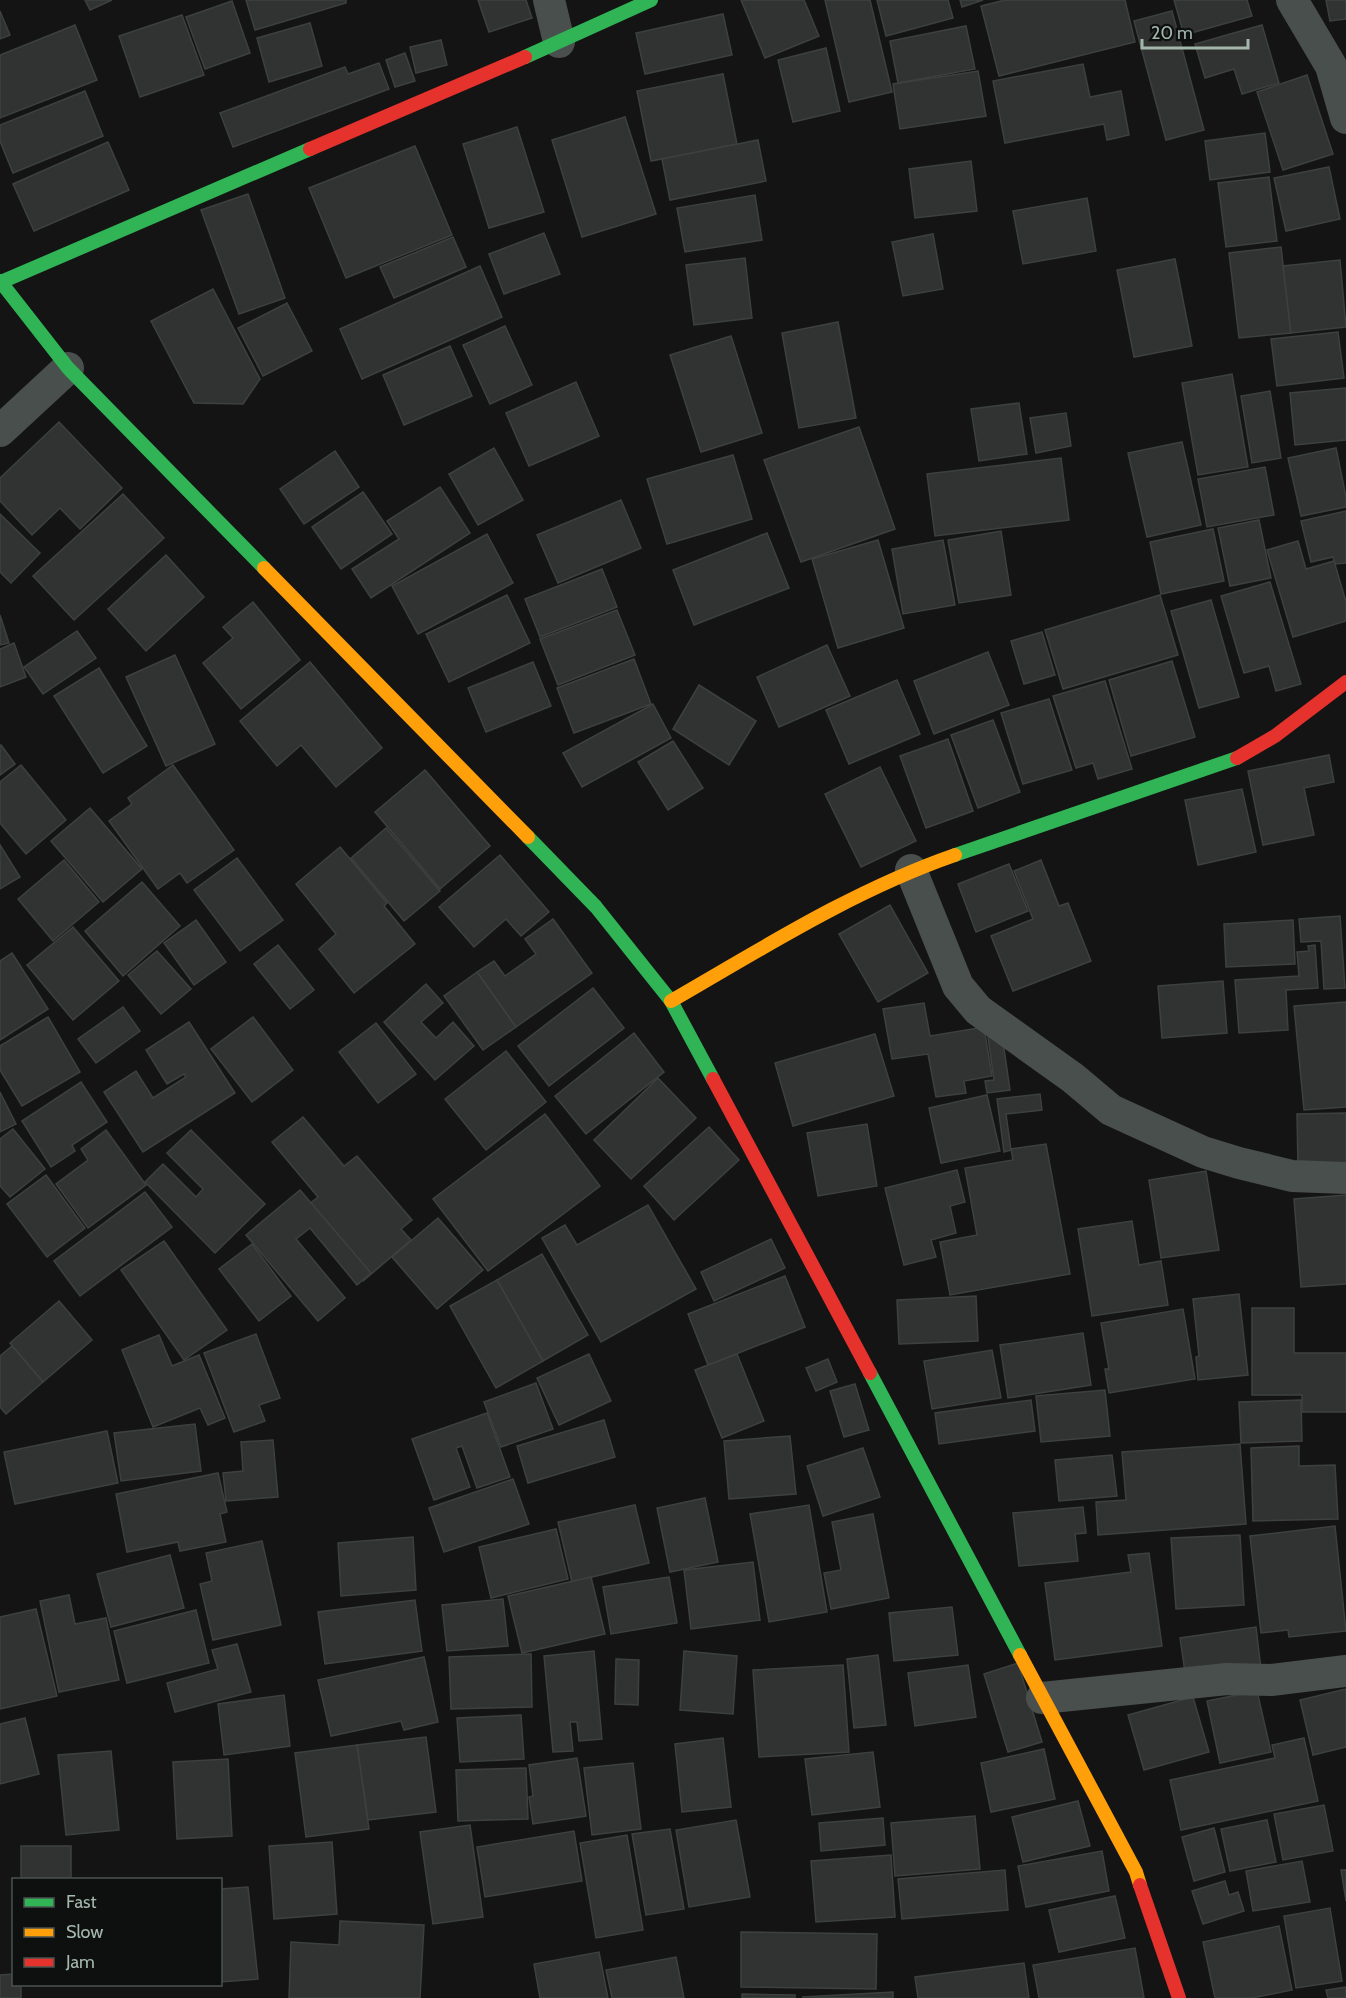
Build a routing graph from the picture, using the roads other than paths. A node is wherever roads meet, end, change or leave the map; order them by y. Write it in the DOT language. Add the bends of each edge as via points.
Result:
graph roads {
  1 [pos="549,0"];
  2 [pos="651,0"];
  3 [pos="1292,0"];
  4 [pos="558,42"];
  5 [pos="1346,118"];
  6 [pos="1,281"];
  7 [pos="68,368"];
  8 [pos="0,431"];
  9 [pos="1346,682"];
  10 [pos="911,870"];
  11 [pos="671,1001"];
  12 [pos="1346,1178"];
  13 [pos="1346,1671"];
  14 [pos="1042,1698"];
  15 [pos="1179,1998"];
  1 -- 4 [label="street"];
  2 -- 4 [label="street"];
  3 -- 5 [label="street" via="1331,66"];
  4 -- 6 [label="street"];
  6 -- 7 [label="street"];
  7 -- 8 [label="street"];
  7 -- 11 [label="street" via="596,907"];
  9 -- 10 [label="street" via="1275,736 1235,759"];
  10 -- 11 [label="street" via="831,909"];
  10 -- 12 [label="street" via="958,986 978,1010 1111,1110 1203,1152 1239,1163 1292,1176"];
  11 -- 14 [label="street"];
  13 -- 14 [label="street"];
  14 -- 15 [label="street" via="1136,1872"];
}
